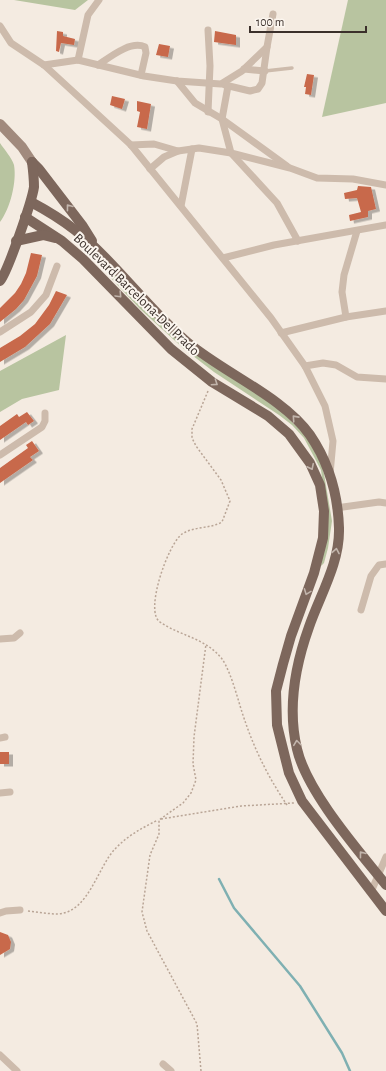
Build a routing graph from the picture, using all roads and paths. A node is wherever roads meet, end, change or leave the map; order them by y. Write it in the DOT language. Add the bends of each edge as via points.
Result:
graph roads {
  1 [pos="99,0"];
  2 [pos="273,14"];
  3 [pos="0,26"];
  4 [pos="208,30"];
  5 [pos="267,47"];
  6 [pos="78,60"];
  7 [pos="44,65"];
  8 [pos="98,65"];
  9 [pos="292,68"];
  10 [pos="244,69"];
  11 [pos="265,71"];
  12 [pos="141,75"];
  13 [pos="177,81"];
  14 [pos="209,83"];
  15 [pos="225,85"];
  16 [pos="208,112"];
  17 [pos="222,119"];
  18 [pos="0,124"];
  19 [pos="131,145"];
  20 [pos="192,149"];
  21 [pos="178,151"];
  22 [pos="232,153"];
  23 [pos="32,162"];
  24 [pos="290,168"];
  25 [pos="150,169"];
  26 [pos="386,185"];
  27 [pos="31,202"];
  28 [pos="181,206"];
  29 [pos="25,217"];
  30 [pos="386,225"];
  31 [pos="357,231"];
  32 [pos="16,241"];
  33 [pos="62,241"];
  34 [pos="298,241"];
  35 [pos="98,251"];
  36 [pos="223,258"];
  37 [pos="57,266"];
  38 [pos="0,281"];
  39 [pos="386,311"];
  40 [pos="346,317"];
  41 [pos="0,332"];
  42 [pos="281,333"];
  43 [pos="305,366"];
  44 [pos="386,379"];
  45 [pos="212,382"];
  46 [pos="45,413"];
  47 [pos="0,455"];
  48 [pos="330,474"];
  49 [pos="386,503"];
  50 [pos="336,508"];
  51 [pos="386,564"];
  52 [pos="314,573"];
  53 [pos="327,582"];
  54 [pos="361,610"];
  55 [pos="20,633"];
  56 [pos="0,639"];
  57 [pos="206,644"];
  58 [pos="0,792"];
  59 [pos="10,792"];
  60 [pos="302,801"];
  61 [pos="287,805"];
  62 [pos="158,820"];
  63 [pos="386,857"];
  64 [pos="378,875"];
  65 [pos="386,885"];
  66 [pos="371,892"];
  67 [pos="382,899"];
  68 [pos="20,910"];
  69 [pos="386,911"];
  70 [pos="0,913"];
  71 [pos="0,1055"];
  72 [pos="163,1064"];
  73 [pos="17,1071"];
  74 [pos="171,1071"];
  75 [pos="201,1071"];
  1 -- 6 [label="street" via="88,16"];
  2 -- 5 [label="street"];
  3 -- 7 [label="street" via="11,43"];
  4 -- 14 [label="street"];
  5 -- 10 [label="street"];
  5 -- 11 [label="street"];
  6 -- 7 [label="street"];
  6 -- 8 [label="street"];
  7 -- 19 [label="street"];
  8 -- 12 [label="street"];
  8 -- 12 [label="street" via="119,52 137,45 142,46 145,47 146,53"];
  9 -- 11 [label="lane"];
  10 -- 11 [label="street"];
  10 -- 15 [label="street"];
  11 -- 15 [label="street" via="258,89 250,91"];
  12 -- 13 [label="street"];
  13 -- 14 [label="street"];
  13 -- 16 [label="street" via="195,103"];
  14 -- 15 [label="street"];
  14 -- 16 [label="street"];
  15 -- 17 [label="street"];
  16 -- 17 [label="street"];
  17 -- 22 [label="street"];
  17 -- 24 [label="street"];
  18 -- 23 [label="main road" via="22,147"];
  19 -- 21 [label="street" via="154,144"];
  19 -- 25 [label="street"];
  20 -- 21 [label="street"];
  20 -- 22 [label="street"];
  20 -- 28 [label="street"];
  21 -- 25 [label="street" via="164,157"];
  22 -- 24 [label="street"];
  22 -- 34 [label="street" via="276,203"];
  23 -- 27 [label="main road" via="34,186"];
  35 -- 23 [label="main road, one-way" via="82,225"];
  24 -- 26 [label="street" via="317,178 353,179"];
  25 -- 28 [label="street"];
  27 -- 29 [label="main road"];
  27 -- 35 [label="main road, Boulevard Barcelona-Del Prado" via="76,230"];
  28 -- 36 [label="street"];
  29 -- 32 [label="main road"];
  29 -- 33 [label="main road, Boulevard Barcelona-Del Prado"];
  30 -- 31 [label="street"];
  31 -- 34 [label="street"];
  31 -- 40 [label="street" via="344,275 342,292"];
  32 -- 33 [label="main road" via="43,235"];
  32 -- 38 [label="main road"];
  33 -- 45 [label="main road, Boulevard Barcelona-Del Prado, one-way" via="108,283 171,349"];
  34 -- 36 [label="street"];
  48 -- 35 [label="main road, Boulevard Barcelona-Del Prado, one-way" via="310,436 293,415 187,342"];
  36 -- 42 [label="street"];
  37 -- 41 [label="street" via="46,294 31,312"];
  39 -- 40 [label="street"];
  40 -- 42 [label="street"];
  42 -- 43 [label="street"];
  43 -- 44 [label="street" via="323,363 336,365 357,377"];
  43 -- 48 [label="street" via="325,406 333,441"];
  45 -- 52 [label="main road, Boulevard Barcelona-Del Prado, one-way" via="268,416 290,434 310,463 320,485 324,511 323,538"];
  45 -- 57 [label="path" via="192,429 192,438 221,480 230,501 222,522 181,534 164,563 155,604 155,617 158,622"];
  46 -- 47 [label="street" via="42,427"];
  48 -- 50 [label="main road, Boulevard Barcelona-Del Prado"];
  49 -- 50 [label="street"];
  53 -- 50 [label="main road, Boulevard Barcelona-Del Prado, one-way" via="339,530"];
  51 -- 54 [label="street" via="379,564 371,576"];
  52 -- 53 [label="main road"];
  52 -- 60 [label="main road, Boulevard Barcelona-Del Prado, one-way" via="291,636 276,691 277,725 282,748 289,774"];
  64 -- 53 [label="main road, Boulevard Barcelona-Del Prado, one-way" via="326,807 297,749 292,687 298,656"];
  55 -- 56 [label="street" via="14,638"];
  57 -- 61 [label="path" via="222,659 240,700 245,722 272,782"];
  57 -- 62 [label="path" via="194,737 193,764 196,780 191,793 183,803"];
  58 -- 59 [label="street"];
  60 -- 61 [label="path"];
  60 -- 66 [label="main road, Boulevard Barcelona-Del Prado"];
  61 -- 62 [label="path" via="241,806"];
  62 -- 68 [label="path" via="133,833 114,850 98,872 88,893 71,910 59,914"];
  62 -- 75 [label="path" via="159,834 150,856 142,912 147,932 197,1024"];
  63 -- 64 [label="street"];
  64 -- 65 [label="main road, Boulevard Barcelona-Del Prado"];
  64 -- 66 [label="street"];
  66 -- 67 [label="main road, Boulevard Barcelona-Del Prado"];
  67 -- 69 [label="main road, Boulevard Barcelona-Del Prado"];
  68 -- 70 [label="street"];
  71 -- 73 [label="street"];
  72 -- 74 [label="street"];
}
